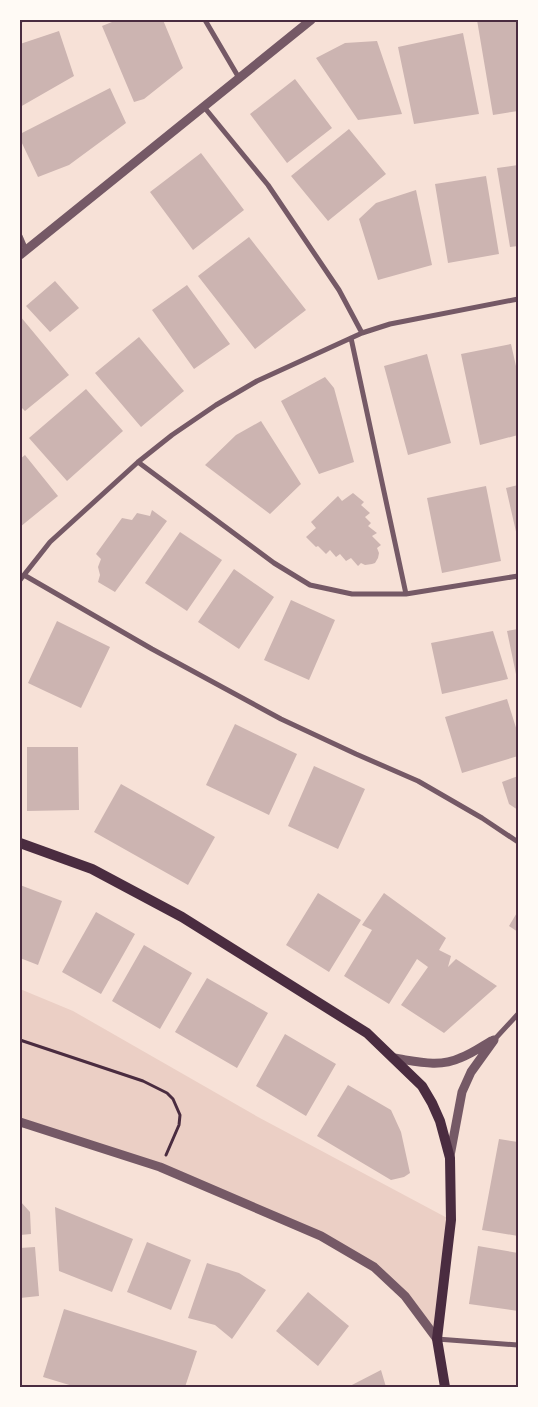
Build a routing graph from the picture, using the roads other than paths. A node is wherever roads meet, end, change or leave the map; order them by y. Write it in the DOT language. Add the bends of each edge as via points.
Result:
graph roads {
  1 [pos="204,20"];
  2 [pos="311,20"];
  3 [pos="239,78"];
  4 [pos="204,108"];
  5 [pos="20,236"];
  6 [pos="23,252"];
  7 [pos="518,299"];
  8 [pos="362,333"];
  9 [pos="351,338"];
  10 [pos="138,462"];
  11 [pos="24,575"];
  12 [pos="518,576"];
  13 [pos="20,580"];
  14 [pos="406,594"];
  15 [pos="518,842"];
  16 [pos="20,843"];
  17 [pos="518,1014"];
  18 [pos="494,1040"];
  19 [pos="394,1058"];
  20 [pos="20,1122"];
  21 [pos="450,1158"];
  22 [pos="437,1338"];
  23 [pos="518,1345"];
  24 [pos="444,1387"];
  1 -- 3 [label="street"];
  2 -- 3 [label="street"];
  3 -- 4 [label="street"];
  4 -- 6 [label="street"];
  4 -- 8 [label="street" via="268,185 339,290"];
  5 -- 6 [label="street"];
  7 -- 8 [label="street" via="390,324"];
  8 -- 9 [label="street"];
  9 -- 10 [label="street" via="257,381 216,405"];
  9 -- 14 [label="street"];
  10 -- 11 [label="street" via="50,542"];
  10 -- 14 [label="street" via="274,563 310,584 352,594"];
  11 -- 13 [label="street"];
  11 -- 15 [label="street" via="152,650 282,719 418,781"];
  12 -- 14 [label="street"];
  16 -- 19 [label="main road" via="92,869 182,917 367,1033"];
  17 -- 18 [label="street"];
  18 -- 19 [label="street" via="450,1062 426,1063"];
  18 -- 21 [label="street" via="471,1072 462,1092"];
  19 -- 21 [label="main road" via="422,1086 432,1103"];
  20 -- 22 [label="street" via="160,1167 321,1236 374,1267 405,1296"];
  21 -- 22 [label="main road" via="451,1220"];
  22 -- 23 [label="street"];
  22 -- 24 [label="main road"];
}
